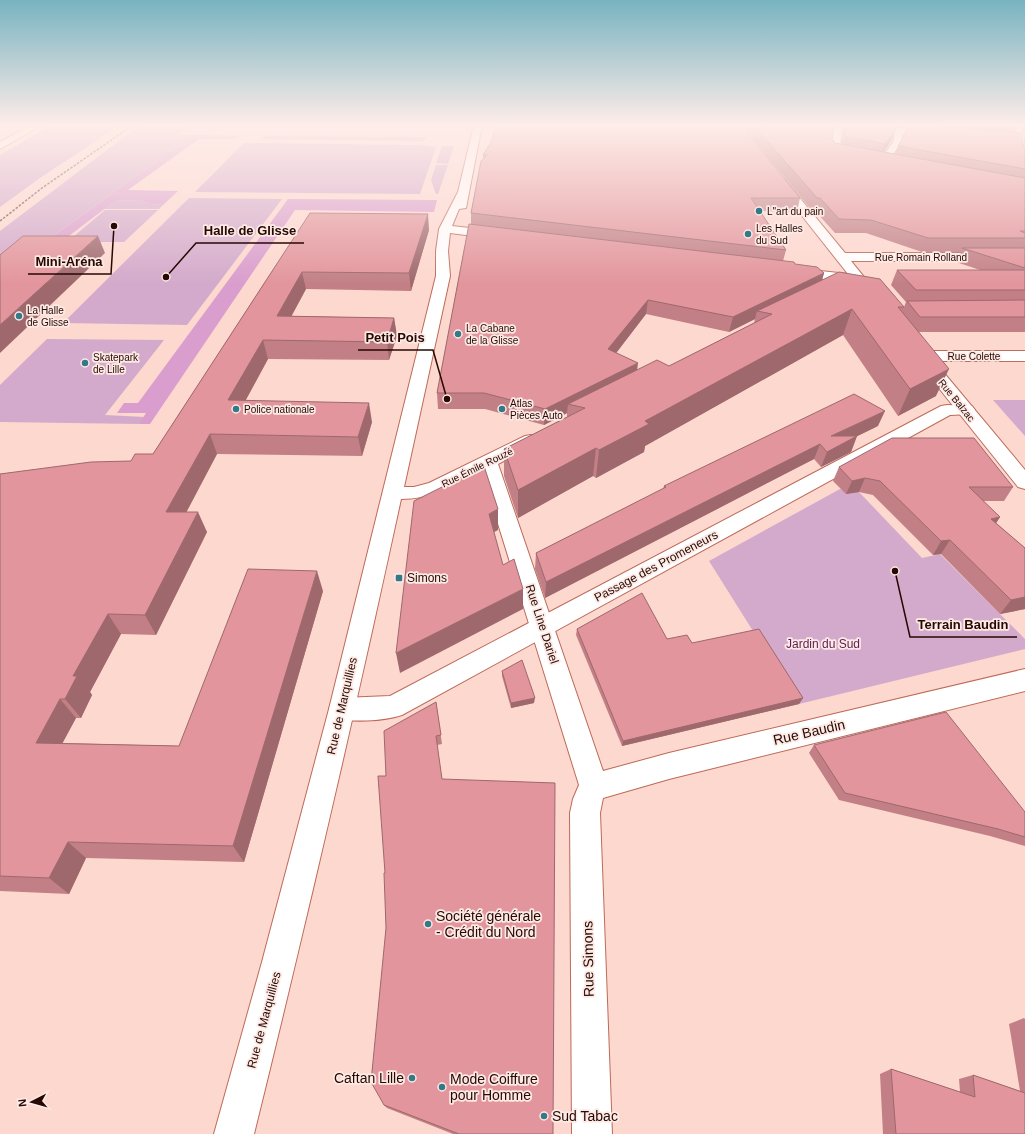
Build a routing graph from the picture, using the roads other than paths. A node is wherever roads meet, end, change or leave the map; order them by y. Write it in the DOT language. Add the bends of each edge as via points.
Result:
graph roads {
  1 [pos="466,178"];
  2 [pos="778,178"];
  3 [pos="451,229"];
  4 [pos="508,236"];
  5 [pos="841,257"];
  6 [pos="1025,257"];
  7 [pos="781,270"];
  8 [pos="859,279"];
  9 [pos="827,290"];
  10 [pos="885,311"];
  11 [pos="918,351"];
  12 [pos="1025,356"];
  13 [pos="966,410"];
  14 [pos="542,435"];
  15 [pos="488,462"];
  16 [pos="1025,484"];
  17 [pos="392,493"];
  18 [pos="543,626"];
  19 [pos="1025,680"];
  20 [pos="342,709"];
  21 [pos="594,787"];
  22 [pos="234,1134"];
  23 [pos="592,1134"];
  1 -- 3 [label="main road, Rue de Marquillies"];
  2 -- 5 [label="main road"];
  3 -- 4 [label="main road"];
  3 -- 17 [label="main road, Rue de Marquillies" via="441,249 443,276"];
  5 -- 6 [label="main road, Rue Romain Rolland"];
  5 -- 8 [label="main road"];
  7 -- 8 [label="main road"];
  8 -- 9 [label="main road"];
  8 -- 10 [label="main road"];
  11 -- 12 [label="main road, Rue Colette"];
  11 -- 13 [label="main road, Rue Balzac"];
  13 -- 16 [label="main road, Rue Balzac"];
  13 -- 18 [label="main road, Passage des Promeneurs" via="947,410"];
  14 -- 15 [label="main road, Rue Émile Rouzé"];
  15 -- 17 [label="main road, Rue Émile Rouzé" via="429,490"];
  15 -- 18 [label="main road, Rue Line Dariel"];
  17 -- 20 [label="main road, Rue de Marquillies"];
  18 -- 20 [label="main road, Passage des Promeneurs" via="393,707"];
  18 -- 21 [label="main road, Rue Line Dariel"];
  19 -- 21 [label="main road, Rue Baudin" via="669,766"];
  20 -- 22 [label="main road, Rue de Marquillies" via="280,962"];
  21 -- 23 [label="main road, Rue Simons" via="589,792 585,813"];
}
